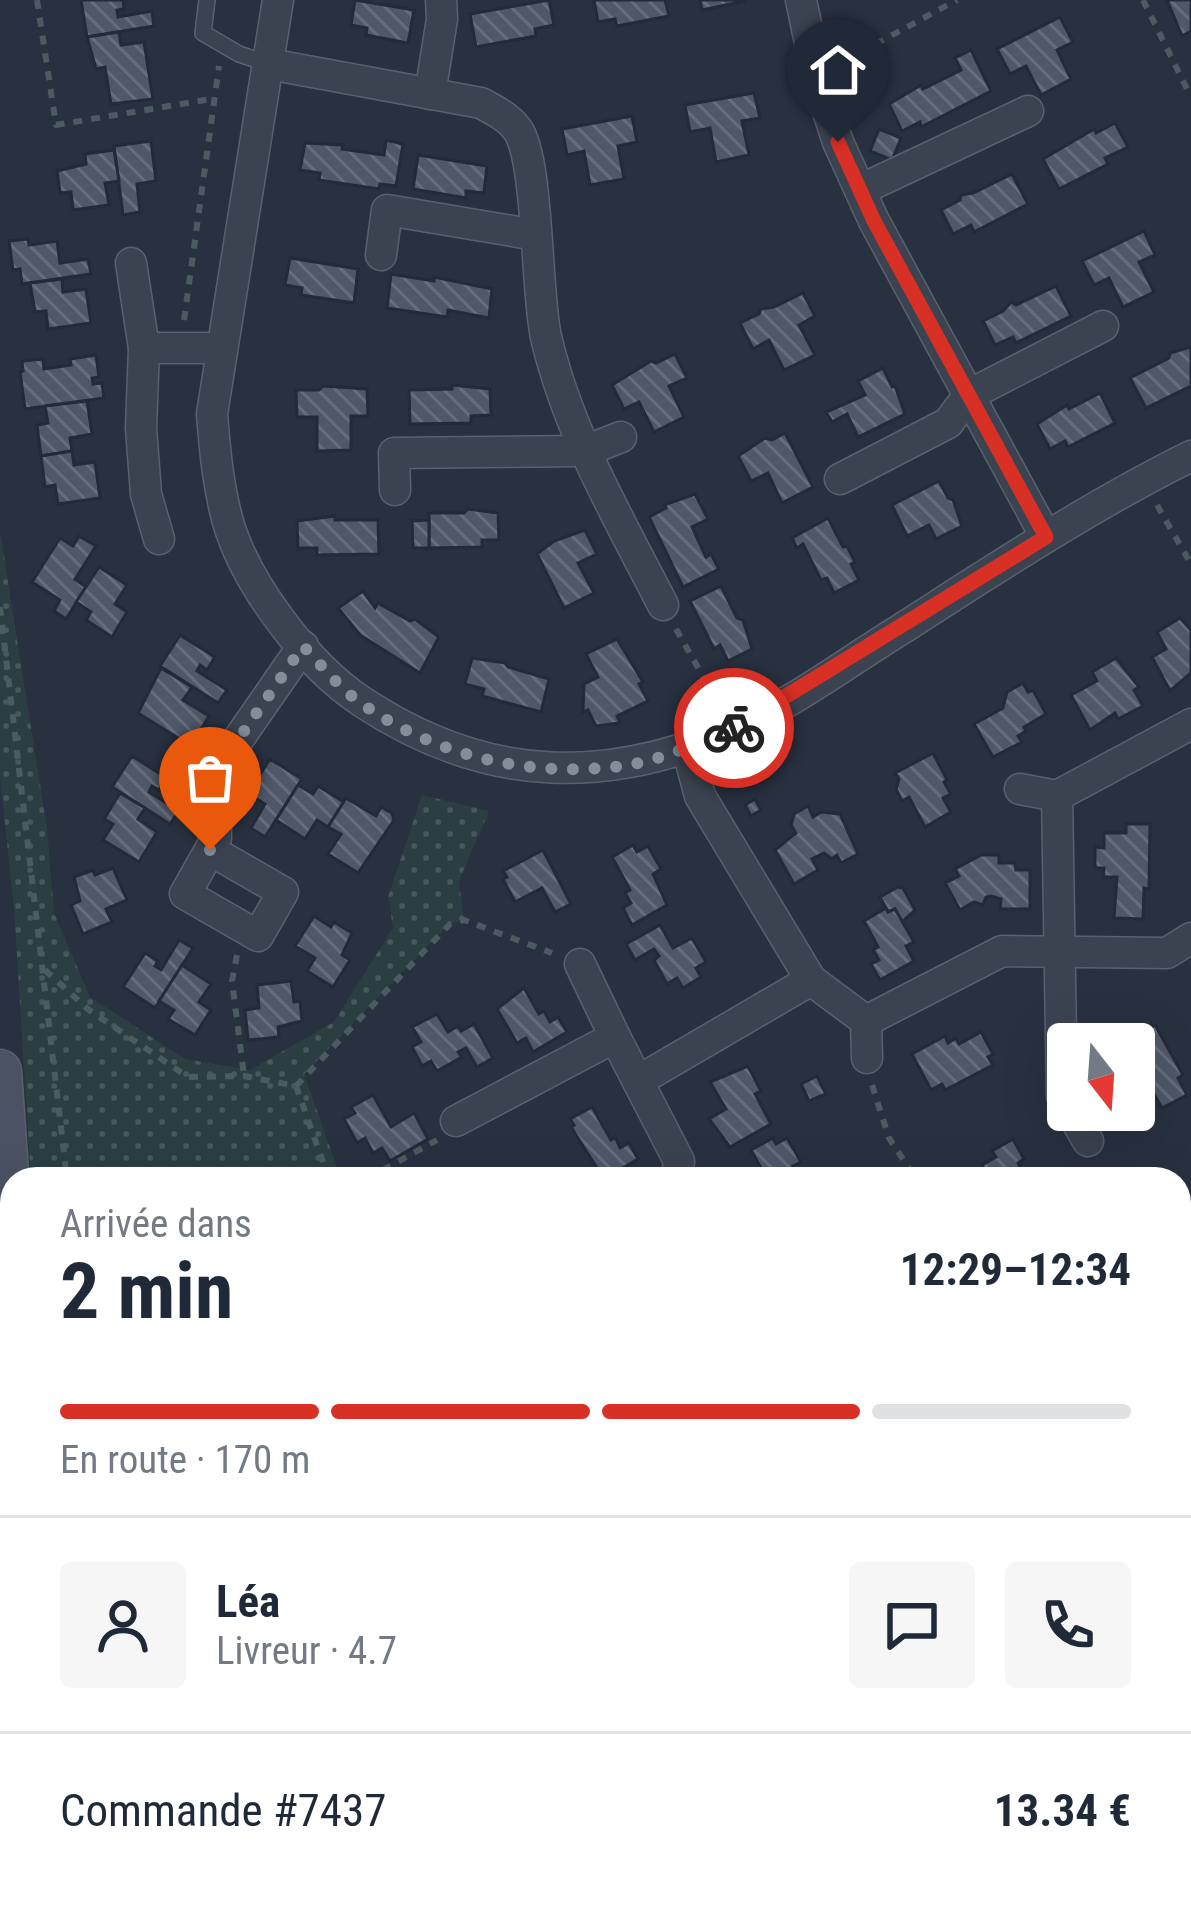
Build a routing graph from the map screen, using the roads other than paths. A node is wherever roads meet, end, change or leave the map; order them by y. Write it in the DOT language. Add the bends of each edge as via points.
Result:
graph roads {
  1 [pos="207,0"];
  2 [pos="278,0"];
  3 [pos="440,0"];
  4 [pos="801,0"];
  5 [pos="269,64"];
  6 [pos="430,94"];
  7 [pos="1028,111"];
  8 [pos="860,190"];
  9 [pos="536,236"];
  10 [pos="381,255"];
  11 [pos="131,263"];
  12 [pos="1103,326"];
  13 [pos="144,348"];
  14 [pos="220,348"];
  15 [pos="969,395"];
  16 [pos="621,437"];
  17 [pos="585,451"];
  18 [pos="1191,456"];
  19 [pos="840,479"];
  20 [pos="394,490"];
  21 [pos="1046,537"];
  22 [pos="159,539"];
  23 [pos="663,605"];
  24 [pos="303,646"];
  25 [pos="1191,724"];
  26 [pos="687,748"];
  27 [pos="1020,789"];
  28 [pos="1057,796"];
  29 [pos="210,850"];
  30 [pos="1191,938"];
  31 [pos="1062,952"];
  32 [pos="569,960"];
  33 [pos="811,980"];
  34 [pos="866,1021"];
  35 [pos="1062,1023"];
  36 [pos="615,1037"];
  37 [pos="867,1058"];
  38 [pos="0,1071"];
  39 [pos="638,1081"];
  40 [pos="456,1121"];
  41 [pos="1082,1131"];
  42 [pos="1088,1141"];
  43 [pos="7,1167"];
  44 [pos="678,1167"];
  1 -- 5 [label="lane" via="203,33"];
  2 -- 5 [label="street"];
  3 -- 6 [label="street"];
  4 -- 8 [label="street" via="838,142"];
  5 -- 6 [label="street"];
  5 -- 14 [label="street"];
  6 -- 9 [label="street" via="481,103 520,132"];
  7 -- 8 [label="street"];
  8 -- 15 [label="street"];
  9 -- 10 [label="street" via="387,210"];
  9 -- 17 [label="street" via="546,337"];
  11 -- 13 [label="street"];
  12 -- 15 [label="street"];
  13 -- 14 [label="street"];
  13 -- 22 [label="street" via="146,494"];
  14 -- 24 [label="street" via="212,414 229,525 249,571"];
  15 -- 19 [label="street" via="948,422"];
  15 -- 21 [label="street"];
  16 -- 17 [label="street"];
  17 -- 20 [label="street" via="394,453"];
  17 -- 23 [label="street"];
  18 -- 21 [label="street"];
  21 -- 26 [label="street" via="750,722"];
  24 -- 26 [label="street" via="347,692 402,728 481,759 580,770"];
  24 -- 29 [label="street" via="215,773"];
  25 -- 28 [label="street"];
  26 -- 33 [label="street" via="700,796"];
  27 -- 28 [label="street"];
  28 -- 31 [label="street"];
  30 -- 31 [label="street" via="1167,953"];
  31 -- 34 [label="street" via="1002,951"];
  31 -- 35 [label="street"];
  32 -- 36 [label="street"];
  33 -- 34 [label="street"];
  33 -- 39 [label="street"];
  34 -- 37 [label="street"];
  36 -- 39 [label="street"];
  36 -- 40 [label="street"];
  38 -- 43 [label="main road"];
  39 -- 44 [label="street"];
  41 -- 42 [label="street"];
}
